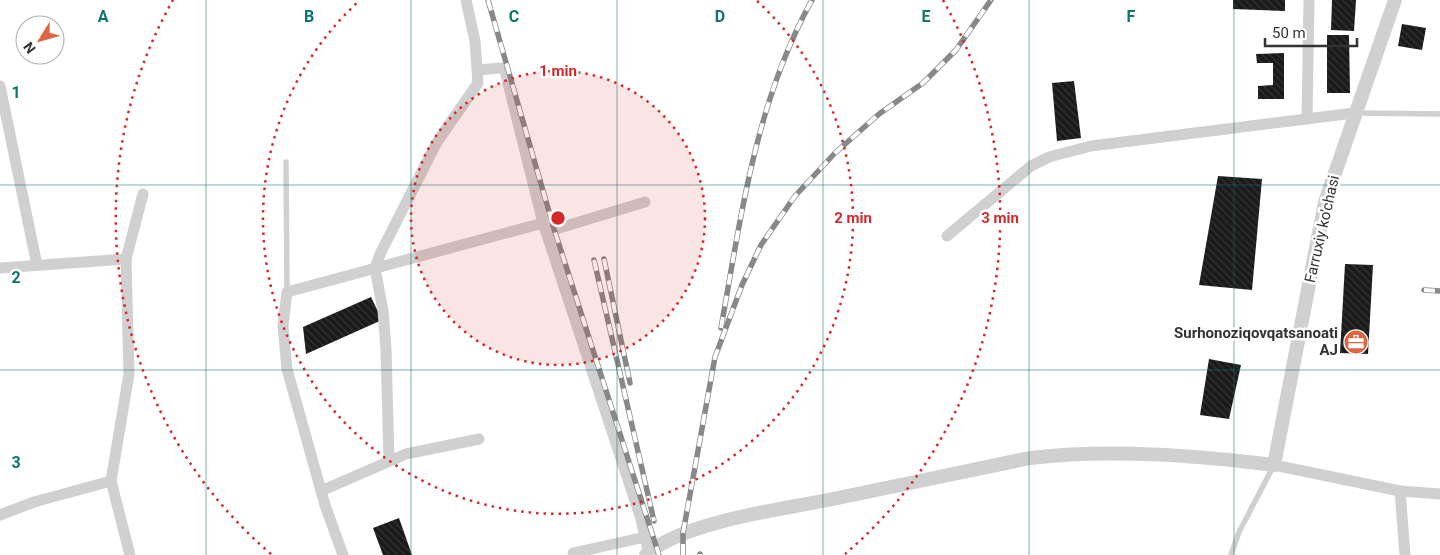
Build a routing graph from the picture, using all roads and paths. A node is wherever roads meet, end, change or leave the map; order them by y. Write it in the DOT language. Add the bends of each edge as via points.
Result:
graph roads {
  1 [pos="466,0"];
  2 [pos="1310,0"];
  3 [pos="1395,0"];
  4 [pos="478,70"];
  5 [pos="0,86"];
  6 [pos="1354,113"];
  7 [pos="1440,114"];
  8 [pos="1307,119"];
  9 [pos="286,162"];
  10 [pos="143,194"];
  11 [pos="645,202"];
  12 [pos="545,228"];
  13 [pos="947,236"];
  14 [pos="126,260"];
  15 [pos="37,265"];
  16 [pos="0,268"];
  17 [pos="375,268"];
  18 [pos="287,292"];
  19 [pos="478,439"];
  20 [pos="389,460"];
  21 [pos="1274,465"];
  22 [pos="111,481"];
  23 [pos="321,491"];
  24 [pos="1400,491"];
  25 [pos="1440,494"];
  26 [pos="0,515"];
  27 [pos="645,536"];
  28 [pos="573,553"];
  29 [pos="648,554"];
  30 [pos="130,555"];
  31 [pos="343,555"];
  32 [pos="1231,555"];
  33 [pos="1405,555"];
  1 -- 4 [label="street"];
  2 -- 8 [label="street"];
  3 -- 6 [label="street, Farruxiy ko'chasi"];
  4 -- 12 [label="street" via="501,68 504,71"];
  4 -- 17 [label="street" via="476,88 437,142"];
  5 -- 15 [label="street"];
  6 -- 7 [label="lane"];
  6 -- 8 [label="street"];
  6 -- 21 [label="street, Farruxiy ko'chasi" via="1325,202"];
  8 -- 13 [label="street" via="1091,146 1049,157 1017,177"];
  9 -- 18 [label="lane"];
  10 -- 14 [label="street"];
  11 -- 12 [label="street"];
  12 -- 17 [label="street"];
  12 -- 27 [label="street"];
  14 -- 15 [label="street"];
  14 -- 22 [label="street" via="129,374"];
  15 -- 16 [label="street"];
  17 -- 18 [label="street"];
  17 -- 20 [label="street" via="386,349"];
  18 -- 23 [label="street" via="284,326 287,369"];
  19 -- 20 [label="street"];
  20 -- 23 [label="street"];
  21 -- 24 [label="street"];
  21 -- 29 [label="street" via="1199,455 1030,458 745,516 683,533 656,545"];
  21 -- 32 [label="lane" via="1239,532"];
  22 -- 26 [label="street"];
  22 -- 30 [label="street"];
  23 -- 31 [label="street"];
  24 -- 25 [label="street"];
  24 -- 33 [label="street"];
  27 -- 28 [label="street"];
  27 -- 29 [label="street"];
}
